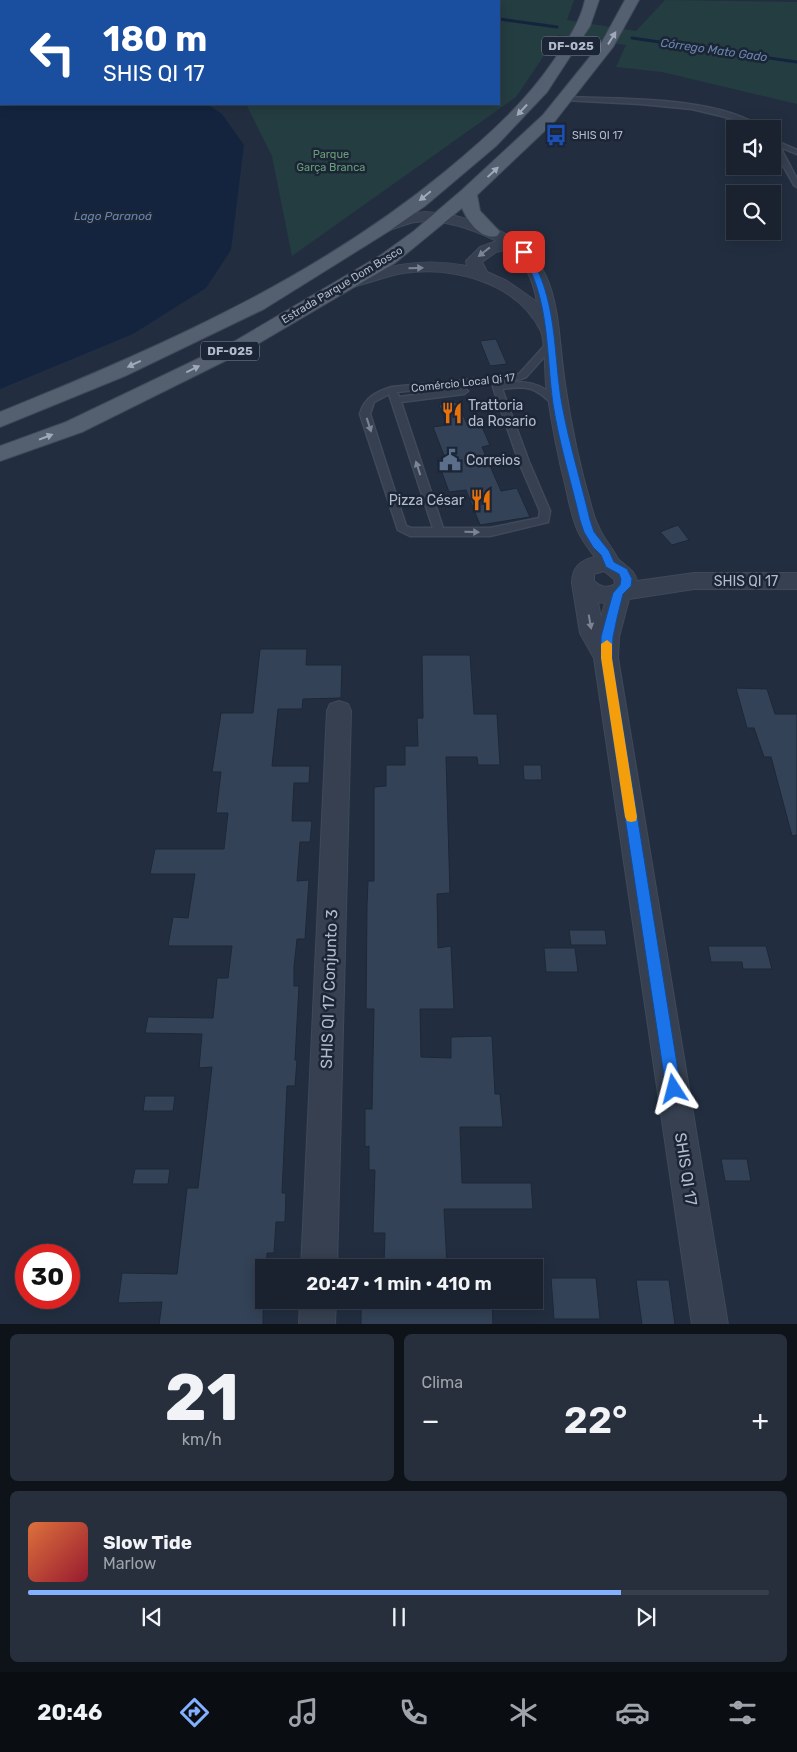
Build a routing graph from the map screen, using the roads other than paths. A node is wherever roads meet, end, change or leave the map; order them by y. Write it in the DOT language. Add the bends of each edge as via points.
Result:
graph roads {
  1 [pos="592,0"];
  2 [pos="632,0"];
  3 [pos="565,99"];
  4 [pos="745,120"];
  5 [pos="503,130"];
  6 [pos="530,137"];
  7 [pos="490,143"];
  8 [pos="781,144"];
  9 [pos="515,152"];
  10 [pos="797,152"];
  11 [pos="781,157"];
  12 [pos="797,185"];
  13 [pos="468,194"];
  14 [pos="443,216"];
  15 [pos="383,227"];
  16 [pos="491,232"];
  17 [pos="511,244"];
  18 [pos="482,275"];
  19 [pos="352,282"];
  20 [pos="257,305"];
  21 [pos="550,337"];
  22 [pos="242,345"];
  23 [pos="523,375"];
  24 [pos="554,379"];
  25 [pos="531,384"];
  26 [pos="497,387"];
  27 [pos="394,395"];
  28 [pos="558,405"];
  29 [pos="0,420"];
  30 [pos="0,454"];
  31 [pos="578,497"];
  32 [pos="439,531"];
  33 [pos="613,565"];
  34 [pos="584,577"];
  35 [pos="694,581"];
  36 [pos="797,581"];
  37 [pos="619,592"];
  38 [pos="606,658"];
  39 [pos="339,711"];
  40 [pos="319,1259"];
  41 [pos="318,1309"];
  42 [pos="317,1324"];
  43 [pos="710,1324"];
  1 -- 5 [label="main road, Estrada Parque Dom Bosco / DF-025, one-way" via="583,26 542,89"];
  3 -- 2 [label="main road, Estrada Parque Dom Bosco / DF-025, one-way" via="608,44"];
  3 -- 4 [label="lane" via="698,107"];
  3 -- 6 [label="main road, Estrada Parque Dom Bosco / DF-025"];
  5 -- 6 [label="main road" via="503,134 512,139"];
  5 -- 7 [label="main road, Estrada Parque Dom Bosco / DF-025"];
  6 -- 9 [label="main road, Estrada Parque Dom Bosco / DF-025"];
  7 -- 9 [label="main road" via="511,144"];
  7 -- 15 [label="main road, Estrada Parque Dom Bosco / DF-025, one-way" via="419,202"];
  8 -- 10 [label="lane"];
  13 -- 9 [label="main road, Estrada Parque Dom Bosco / DF-025, one-way"];
  11 -- 12 [label="lane"];
  13 -- 14 [label="main road, Estrada Parque Dom Bosco / DF-025"];
  13 -- 16 [label="main road" via="471,210"];
  14 -- 15 [label="street, SHIS QI 17" via="408,218"];
  14 -- 16 [label="street, SHIS QI 17"];
  14 -- 19 [label="main road, Estrada Parque Dom Bosco / DF-025" via="388,259"];
  15 -- 20 [label="main road, Estrada Parque Dom Bosco / DF-025"];
  16 -- 17 [label="street, SHIS QI 17"];
  17 -- 18 [label="street, one-way" via="494,246 474,261"];
  17 -- 21 [label="street, SHIS QI 17" via="524,252 533,266 545,300"];
  19 -- 18 [label="street, one-way" via="403,268 420,267 440,267"];
  18 -- 21 [label="street" via="525,300"];
  19 -- 22 [label="main road, Estrada Parque Dom Bosco / DF-025"];
  20 -- 22 [label="main road" via="208,341 217,348"];
  20 -- 29 [label="main road, Estrada Parque Dom Bosco / DF-025, one-way" via="118,372"];
  21 -- 23 [label="lane, Comércio Local Qi 17"];
  21 -- 24 [label="street, SHIS QI 17"];
  30 -- 22 [label="main road, Estrada Parque Dom Bosco / DF-025, one-way" via="74,427"];
  23 -- 25 [label="lane"];
  23 -- 27 [label="lane, Comércio Local Qi 17"];
  24 -- 25 [label="lane" via="546,384"];
  24 -- 28 [label="street, SHIS QI 17"];
  25 -- 26 [label="lane, Comércio Local Qi 17"];
  25 -- 28 [label="lane, Comércio Local Qi 17" via="544,389"];
  26 -- 27 [label="lane, Comércio Local Qi 17"];
  32 -- 26 [label="lane, Comércio Local Qi 17, one-way" via="490,532 540,522 546,516"];
  32 -- 27 [label="lane, Comércio Local Qi 17, one-way"];
  27 -- 32 [label="lane, Comércio Local Qi 17, one-way" via="375,396 368,402 365,414 402,528 410,532"];
  28 -- 31 [label="street, SHIS QI 17"];
  31 -- 33 [label="street, SHIS QI 17" via="589,532"];
  31 -- 34 [label="street, SHIS QI 17" via="578,534"];
  33 -- 34 [label="street" via="598,563"];
  33 -- 35 [label="street, SHIS QI 17"];
  33 -- 37 [label="street" via="623,572 626,579"];
  34 -- 37 [label="street" via="592,592 612,595"];
  34 -- 38 [label="street, SHIS QI 17, one-way" via="592,633"];
  35 -- 36 [label="street, SHIS QI 17"];
  35 -- 37 [label="street, SHIS QI 17"];
  37 -- 38 [label="street, SHIS QI 17" via="607,637"];
  38 -- 43 [label="street, SHIS QI 17"];
  39 -- 40 [label="street, SHIS QI 17 Conjunto 3"];
  41 -- 42 [label="street"];
}
